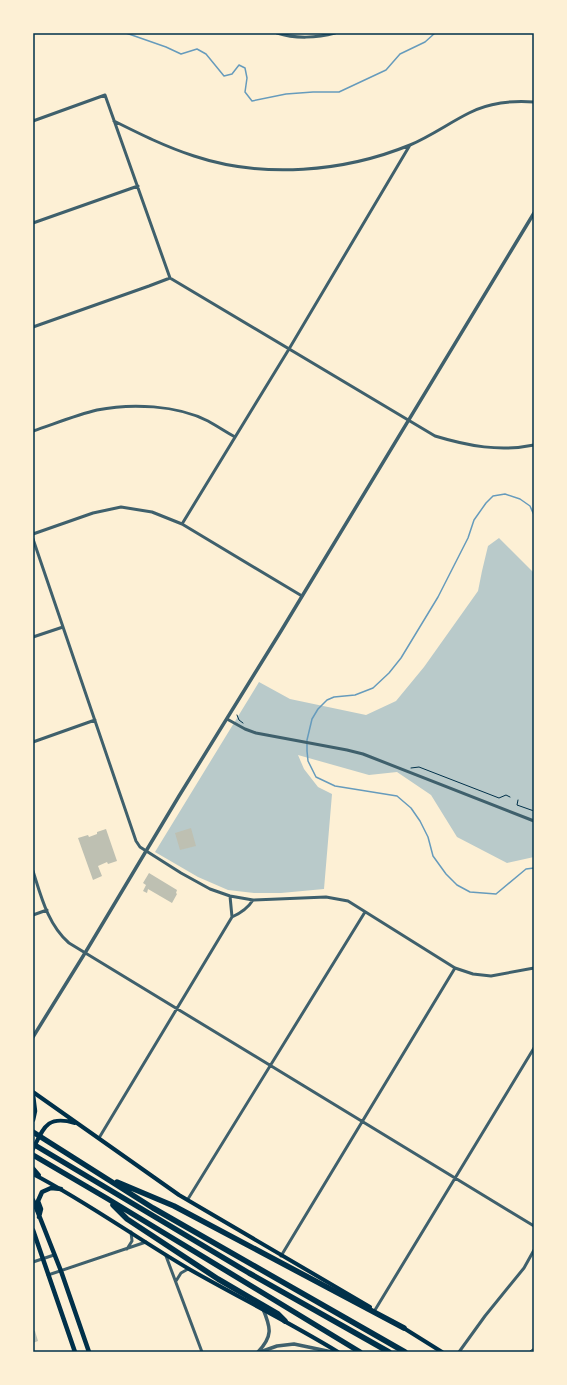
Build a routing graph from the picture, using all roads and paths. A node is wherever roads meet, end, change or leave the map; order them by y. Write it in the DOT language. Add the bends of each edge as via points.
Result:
graph roads {
  1 [pos="277,33"];
  2 [pos="335,33"];
  3 [pos="534,102"];
  4 [pos="33,121"];
  5 [pos="114,121"];
  6 [pos="410,145"];
  7 [pos="138,186"];
  8 [pos="534,213"];
  9 [pos="33,223"];
  10 [pos="170,278"];
  11 [pos="33,327"];
  12 [pos="289,349"];
  13 [pos="408,420"];
  14 [pos="33,431"];
  15 [pos="235,437"];
  16 [pos="534,444"];
  17 [pos="182,524"];
  18 [pos="33,534"];
  19 [pos="33,539"];
  20 [pos="302,596"];
  21 [pos="63,627"];
  22 [pos="33,637"];
  23 [pos="236,715"];
  24 [pos="227,719"];
  25 [pos="95,720"];
  26 [pos="243,723"];
  27 [pos="33,742"];
  28 [pos="409,768"];
  29 [pos="510,796"];
  30 [pos="518,800"];
  31 [pos="534,811"];
  32 [pos="534,821"];
  33 [pos="146,851"];
  34 [pos="33,871"];
  35 [pos="230,896"];
  36 [pos="253,900"];
  37 [pos="47,910"];
  38 [pos="365,912"];
  39 [pos="33,915"];
  40 [pos="232,917"];
  41 [pos="85,953"];
  42 [pos="455,968"];
  43 [pos="534,968"];
  44 [pos="177,1008"];
  45 [pos="33,1037"];
  46 [pos="534,1048"];
  47 [pos="270,1066"];
  48 [pos="33,1093"];
  49 [pos="33,1120"];
  50 [pos="363,1122"];
  51 [pos="80,1124"];
  52 [pos="33,1132"];
  53 [pos="99,1138"];
  54 [pos="33,1144"];
  55 [pos="33,1149"];
  56 [pos="33,1155"];
  57 [pos="33,1168"];
  58 [pos="33,1174"];
  59 [pos="105,1177"];
  60 [pos="42,1178"];
  61 [pos="455,1178"];
  62 [pos="61,1189"];
  63 [pos="108,1199"];
  64 [pos="188,1199"];
  65 [pos="33,1200"];
  66 [pos="39,1216"];
  67 [pos="534,1226"];
  68 [pos="33,1230"];
  69 [pos="131,1232"];
  70 [pos="146,1242"];
  71 [pos="127,1249"];
  72 [pos="534,1250"];
  73 [pos="164,1254"];
  74 [pos="54,1255"];
  75 [pos="281,1256"];
  76 [pos="42,1259"];
  77 [pos="33,1262"];
  78 [pos="189,1269"];
  79 [pos="61,1271"];
  80 [pos="48,1274"];
  81 [pos="176,1281"];
  82 [pos="263,1308"];
  83 [pos="375,1310"];
  84 [pos="285,1321"];
  85 [pos="404,1328"];
  86 [pos="534,1348"];
  87 [pos="317,1350"];
  88 [pos="75,1352"];
  89 [pos="89,1352"];
  90 [pos="202,1352"];
  91 [pos="259,1352"];
  92 [pos="332,1352"];
  93 [pos="338,1352"];
  94 [pos="360,1352"];
  95 [pos="389,1352"];
  96 [pos="406,1352"];
  97 [pos="442,1352"];
  98 [pos="459,1352"];
  99 [pos="529,1352"];
  1 -- 2 [label="street" via="288,36 323,36"];
  3 -- 6 [label="street" via="516,101 481,108"];
  4 -- 5 [label="street" via="105,95"];
  5 -- 6 [label="street" via="195,157 250,168 331,167 375,158"];
  5 -- 7 [label="street"];
  6 -- 12 [label="street"];
  7 -- 9 [label="street"];
  7 -- 10 [label="street"];
  8 -- 13 [label="street"];
  10 -- 11 [label="street"];
  10 -- 12 [label="street"];
  12 -- 13 [label="street"];
  12 -- 15 [label="street"];
  13 -- 16 [label="street" via="435,436 477,447 508,449"];
  13 -- 20 [label="street"];
  14 -- 15 [label="street" via="97,410 144,406 180,412 207,421"];
  15 -- 17 [label="street"];
  17 -- 18 [label="street" via="152,512 122,507"];
  17 -- 20 [label="street"];
  19 -- 21 [label="street"];
  20 -- 24 [label="street"];
  21 -- 22 [label="street"];
  21 -- 25 [label="street"];
  23 -- 26 [label="path"];
  24 -- 32 [label="street" via="245,729 265,735 347,750 373,758"];
  24 -- 33 [label="street"];
  25 -- 27 [label="street"];
  25 -- 33 [label="street" via="136,841"];
  28 -- 29 [label="path" via="419,767 499,798"];
  30 -- 31 [label="path" via="517,805"];
  33 -- 35 [label="street" via="210,889"];
  33 -- 41 [label="street"];
  34 -- 37 [label="street"];
  35 -- 36 [label="street"];
  35 -- 40 [label="street"];
  36 -- 38 [label="street" via="326,897 348,901"];
  36 -- 40 [label="street"];
  37 -- 39 [label="street"];
  37 -- 41 [label="street" via="62,937"];
  38 -- 42 [label="street"];
  38 -- 47 [label="street"];
  40 -- 44 [label="street"];
  41 -- 44 [label="street"];
  41 -- 45 [label="street"];
  42 -- 43 [label="street" via="472,974 491,976"];
  42 -- 50 [label="street"];
  44 -- 47 [label="street"];
  44 -- 53 [label="street"];
  46 -- 61 [label="street"];
  47 -- 50 [label="street"];
  47 -- 64 [label="street"];
  48 -- 49 [label="main road"];
  48 -- 51 [label="main road"];
  50 -- 61 [label="street"];
  50 -- 75 [label="street"];
  51 -- 53 [label="main road"];
  51 -- 55 [label="main road" via="59,1120 52,1122 43,1130"];
  52 -- 59 [label="highway"];
  53 -- 64 [label="main road"];
  54 -- 95 [label="highway" via="249,1273"];
  56 -- 63 [label="highway"];
  57 -- 60 [label="main road"];
  58 -- 60 [label="main road"];
  59 -- 85 [label="highway" via="168,1203"];
  59 -- 96 [label="highway" via="153,1208"];
  60 -- 62 [label="main road"];
  61 -- 67 [label="street"];
  61 -- 83 [label="street"];
  62 -- 66 [label="main road" via="51,1188 41,1194 38,1201 41,1210"];
  62 -- 69 [label="main road"];
  63 -- 84 [label="highway" via="128,1219 218,1279 278,1314"];
  63 -- 94 [label="highway"];
  64 -- 75 [label="main road"];
  65 -- 66 [label="main road"];
  66 -- 74 [label="main road"];
  68 -- 76 [label="main road"];
  69 -- 70 [label="main road"];
  69 -- 71 [label="street" via="132,1241"];
  70 -- 71 [label="street"];
  70 -- 73 [label="main road"];
  71 -- 79 [label="street"];
  72 -- 98 [label="street" via="520,1273"];
  73 -- 78 [label="main road"];
  73 -- 81 [label="street"];
  74 -- 76 [label="street"];
  74 -- 79 [label="main road"];
  75 -- 83 [label="main road"];
  76 -- 77 [label="street"];
  76 -- 80 [label="main road"];
  78 -- 81 [label="street" via="181,1272"];
  78 -- 82 [label="main road"];
  79 -- 80 [label="street"];
  79 -- 89 [label="main road"];
  80 -- 88 [label="main road"];
  81 -- 90 [label="street"];
  82 -- 84 [label="main road"];
  82 -- 91 [label="street" via="270,1332"];
  83 -- 85 [label="main road"];
  84 -- 93 [label="main road"];
  85 -- 97 [label="main road"];
  86 -- 99 [label="path"];
  87 -- 91 [label="street" via="294,1344"];
  87 -- 92 [label="street"];
}
